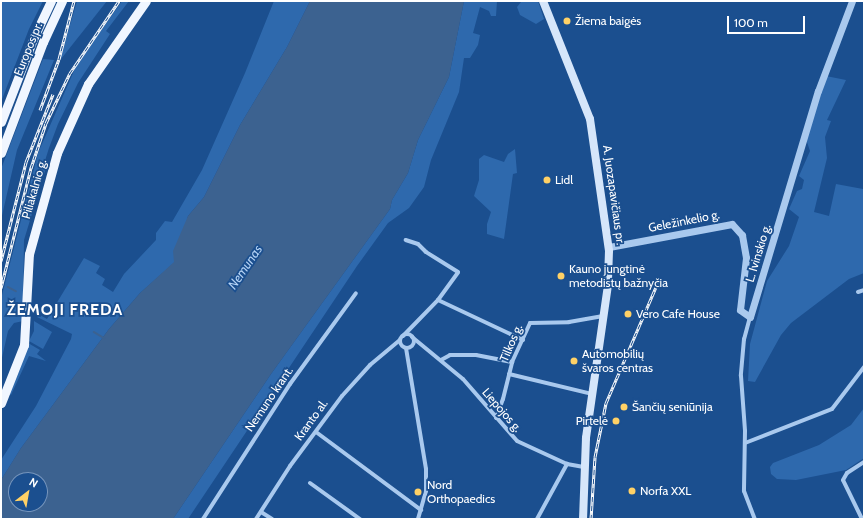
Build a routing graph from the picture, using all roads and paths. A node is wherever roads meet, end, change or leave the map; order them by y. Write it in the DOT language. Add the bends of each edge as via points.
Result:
graph roads {
  1 [pos="51,1"];
  2 [pos="62,1"];
  3 [pos="146,1"];
  4 [pos="543,1"];
  5 [pos="852,1"];
  6 [pos="1,122"];
  7 [pos="1,153"];
  8 [pos="406,240"];
  9 [pos="609,247"];
  10 [pos="864,290"];
  11 [pos="858,292"];
  12 [pos="356,293"];
  13 [pos="438,300"];
  14 [pos="604,316"];
  15 [pos="750,317"];
  16 [pos="410,328"];
  17 [pos="411,336"];
  18 [pos="401,340"];
  19 [pos="523,340"];
  20 [pos="420,342"];
  21 [pos="413,343"];
  22 [pos="406,348"];
  23 [pos="441,360"];
  24 [pos="512,362"];
  25 [pos="864,367"];
  26 [pos="509,374"];
  27 [pos="592,394"];
  28 [pos="1,404"];
  29 [pos="496,418"];
  30 [pos="316,432"];
  31 [pos="745,443"];
  32 [pos="864,462"];
  33 [pos="567,464"];
  34 [pos="584,467"];
  35 [pos="310,483"];
  36 [pos="421,510"];
  37 [pos="261,512"];
  38 [pos="203,519"];
  39 [pos="256,519"];
  40 [pos="272,519"];
  41 [pos="360,519"];
  42 [pos="418,519"];
  43 [pos="537,519"];
  44 [pos="583,519"];
  45 [pos="754,519"];
  46 [pos="862,519"];
  1 -- 6 [label="main road, Europos pr."];
  2 -- 7 [label="main road, Europos pr." via="35,62"];
  3 -- 28 [label="main road, Piliakalnio g." via="88,84 57,153 29,254 24,345"];
  4 -- 9 [label="main road, A. Juozapavičiaus pr." via="590,118"];
  5 -- 15 [label="street, L. Ivinskio g." via="818,91"];
  8 -- 13 [label="street" via="418,244 458,272"];
  9 -- 14 [label="main road, A. Juozapavičiaus pr." via="609,275"];
  9 -- 15 [label="street, Geležinkelio g." via="732,224 742,235 746,258 740,310"];
  10 -- 11 [label="street"];
  12 -- 38 [label="street, Nemuno krant." via="290,384"];
  13 -- 16 [label="street"];
  13 -- 19 [label="street"];
  14 -- 19 [label="street, Tilkos g." via="569,322 530,323"];
  14 -- 27 [label="main road, A. Juozapavičiaus pr."];
  15 -- 31 [label="street, L. Ivinskio g." via="744,339 741,370"];
  16 -- 17 [label="street"];
  16 -- 18 [label="street"];
  17 -- 18 [label="street, Kranto al."];
  17 -- 20 [label="street, Liepojos g."];
  17 -- 21 [label="street"];
  18 -- 22 [label="street"];
  18 -- 30 [label="street, Kranto al." via="342,396"];
  19 -- 24 [label="street, Tilkos g."];
  20 -- 21 [label="street"];
  20 -- 23 [label="street, Liepojos g."];
  21 -- 22 [label="street"];
  22 -- 36 [label="street" via="426,458 427,485"];
  23 -- 24 [label="street" via="450,355 476,355"];
  23 -- 29 [label="street, Liepojos g." via="463,379"];
  24 -- 26 [label="street, Tilkos g."];
  25 -- 31 [label="street" via="832,409"];
  26 -- 27 [label="street"];
  26 -- 29 [label="street, Tilkos g."];
  27 -- 34 [label="main road, A. Juozapavičiaus pr."];
  29 -- 33 [label="street, Liepojos g." via="511,437 523,446"];
  30 -- 36 [label="street"];
  30 -- 37 [label="street, Kranto al." via="290,466"];
  31 -- 45 [label="street, L. Ivinskio g." via="744,491"];
  32 -- 46 [label="street" via="847,473 843,480"];
  33 -- 34 [label="street, Liepojos g."];
  33 -- 43 [label="street"];
  34 -- 44 [label="main road, A. Juozapavičiaus pr."];
  35 -- 41 [label="street"];
  36 -- 42 [label="street"];
  37 -- 39 [label="street, Kranto al."];
  37 -- 40 [label="street"];
}
